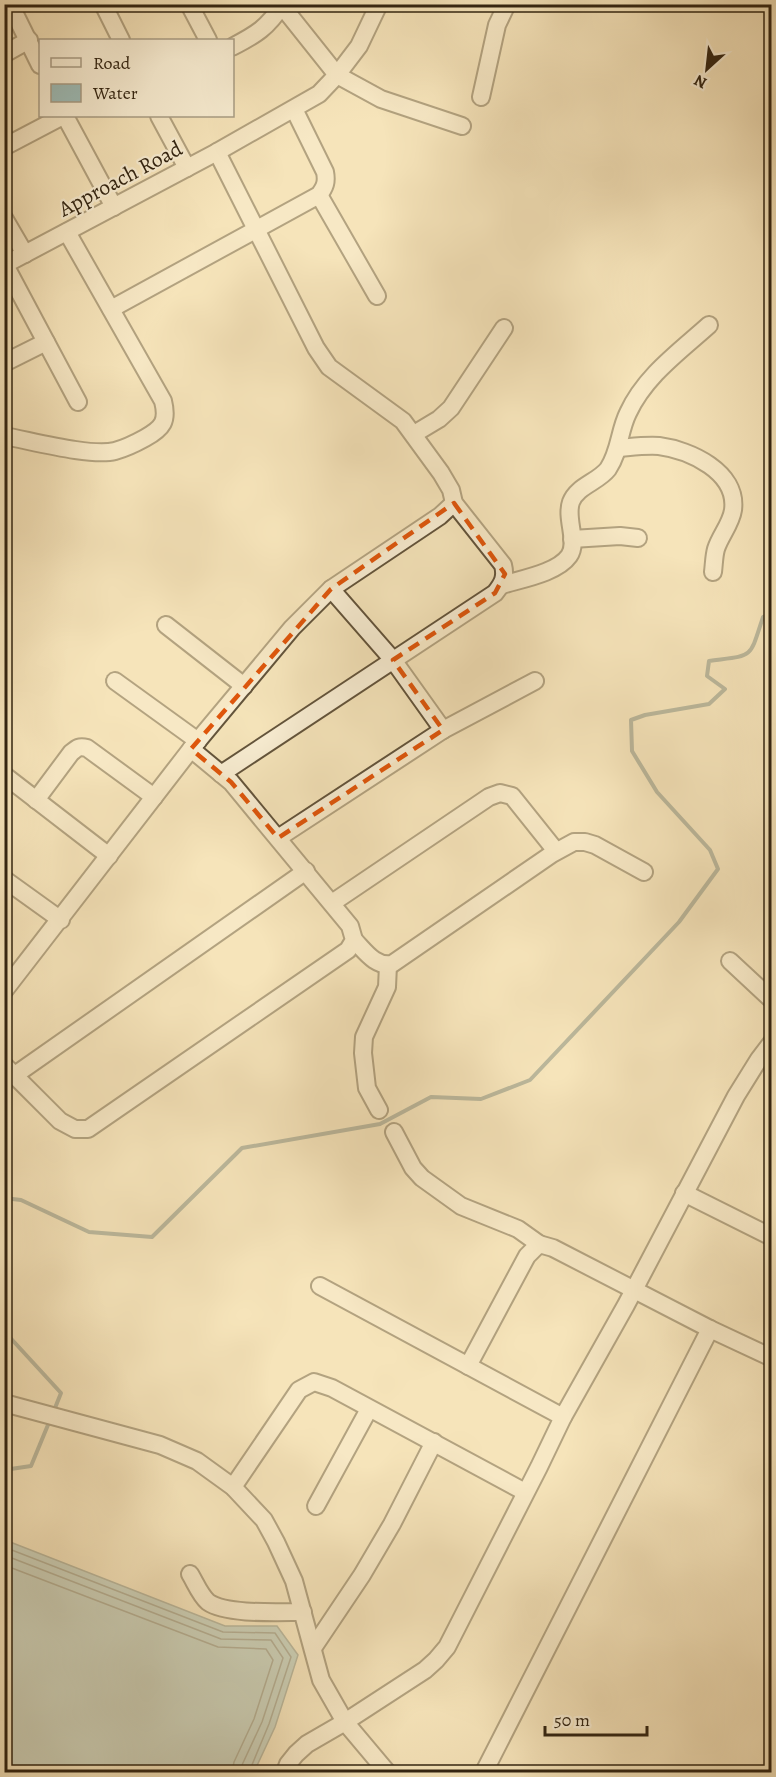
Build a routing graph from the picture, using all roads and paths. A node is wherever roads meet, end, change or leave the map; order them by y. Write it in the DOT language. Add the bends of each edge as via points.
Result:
graph roads {
  1 [pos="10,4"];
  2 [pos="103,4"];
  3 [pos="189,4"];
  4 [pos="379,4"];
  5 [pos="507,4"];
  6 [pos="279,7"];
  7 [pos="120,39"];
  8 [pos="207,39"];
  9 [pos="28,40"];
  10 [pos="234,46"];
  11 [pos="4,54"];
  12 [pos="39,63"];
  13 [pos="337,75"];
  14 [pos="481,98"];
  15 [pos="294,109"];
  16 [pos="62,117"];
  17 [pos="65,117"];
  18 [pos="160,117"];
  19 [pos="462,126"];
  20 [pos="4,147"];
  21 [pos="217,152"];
  22 [pos="187,168"];
  23 [pos="319,195"];
  24 [pos="114,207"];
  25 [pos="4,218"];
  26 [pos="257,229"];
  27 [pos="67,232"];
  28 [pos="25,254"];
  29 [pos="5,265"];
  30 [pos="377,296"];
  31 [pos="111,309"];
  32 [pos="709,325"];
  33 [pos="504,328"];
  34 [pos="46,342"];
  35 [pos="4,363"];
  36 [pos="78,402"];
  37 [pos="414,434"];
  38 [pos="4,436"];
  39 [pos="618,448"];
  40 [pos="454,503"];
  41 [pos="638,538"];
  42 [pos="572,540"];
  43 [pos="713,572"];
  44 [pos="502,585"];
  45 [pos="331,589"];
  46 [pos="166,625"];
  47 [pos="393,660"];
  48 [pos="116,681"];
  49 [pos="535,681"];
  50 [pos="244,686"];
  51 [pos="443,730"];
  52 [pos="194,745"];
  53 [pos="221,774"];
  54 [pos="4,775"];
  55 [pos="154,797"];
  56 [pos="36,800"];
  57 [pos="278,838"];
  58 [pos="556,851"];
  59 [pos="110,856"];
  60 [pos="306,871"];
  61 [pos="644,872"];
  62 [pos="5,881"];
  63 [pos="332,903"];
  64 [pos="61,920"];
  65 [pos="354,940"];
  66 [pos="729,961"];
  67 [pos="388,965"];
  68 [pos="4,991"];
  69 [pos="771,1000"];
  70 [pos="771,1042"];
  71 [pos="10,1070"];
  72 [pos="379,1110"];
  73 [pos="394,1132"];
  74 [pos="684,1193"];
  75 [pos="771,1237"];
  76 [pos="540,1244"];
  77 [pos="320,1286"];
  78 [pos="633,1289"];
  79 [pos="710,1329"];
  80 [pos="771,1358"];
  81 [pos="468,1366"];
  82 [pos="4,1403"];
  83 [pos="369,1408"];
  84 [pos="563,1417"];
  85 [pos="434,1442"];
  86 [pos="233,1487"];
  87 [pos="525,1492"];
  88 [pos="316,1506"];
  89 [pos="190,1574"];
  90 [pos="303,1612"];
  91 [pos="313,1648"];
  92 [pos="345,1722"];
  93 [pos="380,1770"];
  94 [pos="285,1773"];
  95 [pos="484,1773"];
  1 -- 9 [label="street"];
  2 -- 7 [label="street"];
  3 -- 8 [label="street"];
  4 -- 13 [label="street, Approach Road" via="359,46"];
  5 -- 14 [label="street" via="497,25"];
  6 -- 10 [label="street" via="259,33"];
  6 -- 13 [label="street"];
  9 -- 11 [label="street"];
  9 -- 12 [label="street"];
  13 -- 15 [label="street, Approach Road" via="319,94"];
  13 -- 19 [label="street" via="381,99"];
  15 -- 21 [label="street, Approach Road"];
  15 -- 23 [label="street" via="325,172 325,188"];
  16 -- 20 [label="street"];
  17 -- 24 [label="street"];
  18 -- 22 [label="street"];
  21 -- 22 [label="street, Approach Road"];
  21 -- 26 [label="street"];
  22 -- 24 [label="street, Approach Road"];
  23 -- 26 [label="street"];
  23 -- 30 [label="street"];
  24 -- 27 [label="street, Approach Road"];
  25 -- 28 [label="street"];
  26 -- 31 [label="street"];
  26 -- 37 [label="street" via="329,367 404,421"];
  27 -- 28 [label="street, Approach Road"];
  27 -- 31 [label="street"];
  28 -- 29 [label="street, Approach Road"];
  29 -- 34 [label="street"];
  31 -- 38 [label="street" via="163,401 163,424 114,452 96,453"];
  32 -- 39 [label="street" via="645,385 625,418"];
  33 -- 37 [label="street" via="451,408"];
  34 -- 35 [label="street"];
  34 -- 36 [label="street"];
  37 -- 40 [label="street" via="451,490"];
  39 -- 42 [label="street" via="606,471 574,497 569,513"];
  39 -- 43 [label="street" via="658,446 678,450 718,472 728,487 733,510 715,551"];
  40 -- 44 [label="street" via="503,565 506,574"];
  40 -- 45 [label="street"];
  41 -- 42 [label="street"];
  42 -- 44 [label="street" via="569,556 562,563"];
  44 -- 47 [label="street"];
  45 -- 47 [label="street"];
  45 -- 50 [label="street"];
  46 -- 50 [label="street"];
  47 -- 51 [label="street"];
  47 -- 53 [label="street"];
  48 -- 52 [label="street"];
  49 -- 51 [label="street"];
  50 -- 52 [label="street"];
  51 -- 57 [label="street"];
  52 -- 53 [label="street"];
  52 -- 55 [label="street"];
  53 -- 57 [label="street"];
  54 -- 56 [label="street"];
  55 -- 56 [label="street" via="81,747 71,753"];
  55 -- 59 [label="street"];
  56 -- 59 [label="street"];
  57 -- 60 [label="street"];
  58 -- 61 [label="street" via="574,842 585,842"];
  58 -- 63 [label="street" via="512,796 500,793"];
  58 -- 67 [label="street"];
  59 -- 64 [label="street"];
  60 -- 63 [label="street"];
  60 -- 71 [label="street"];
  62 -- 64 [label="street"];
  63 -- 65 [label="street" via="350,926"];
  64 -- 68 [label="street"];
  65 -- 67 [label="street" via="376,962"];
  65 -- 71 [label="street" via="348,950 88,1129 75,1129 60,1121"];
  66 -- 69 [label="street"];
  67 -- 72 [label="street" via="387,987 364,1037 363,1053 367,1088"];
  70 -- 74 [label="street" via="736,1096"];
  73 -- 76 [label="street" via="422,1178 461,1206 518,1229"];
  74 -- 75 [label="street"];
  74 -- 78 [label="street"];
  76 -- 78 [label="street"];
  76 -- 81 [label="street" via="527,1256"];
  77 -- 81 [label="street"];
  78 -- 79 [label="street"];
  78 -- 84 [label="street"];
  79 -- 80 [label="street"];
  79 -- 95 [label="street"];
  81 -- 84 [label="street"];
  82 -- 86 [label="street" via="160,1445 197,1461"];
  83 -- 85 [label="street"];
  83 -- 86 [label="street" via="323,1384 306,1385"];
  83 -- 88 [label="street"];
  84 -- 87 [label="street"];
  85 -- 87 [label="street"];
  85 -- 91 [label="street" via="392,1524"];
  86 -- 90 [label="street" via="264,1520 294,1581"];
  87 -- 92 [label="street" via="447,1647 425,1670"];
  89 -- 90 [label="street" via="203,1597 215,1606"];
  90 -- 91 [label="street"];
  91 -- 92 [label="street" via="321,1680"];
  92 -- 93 [label="street"];
  92 -- 94 [label="street" via="307,1744 288,1764"];
}
